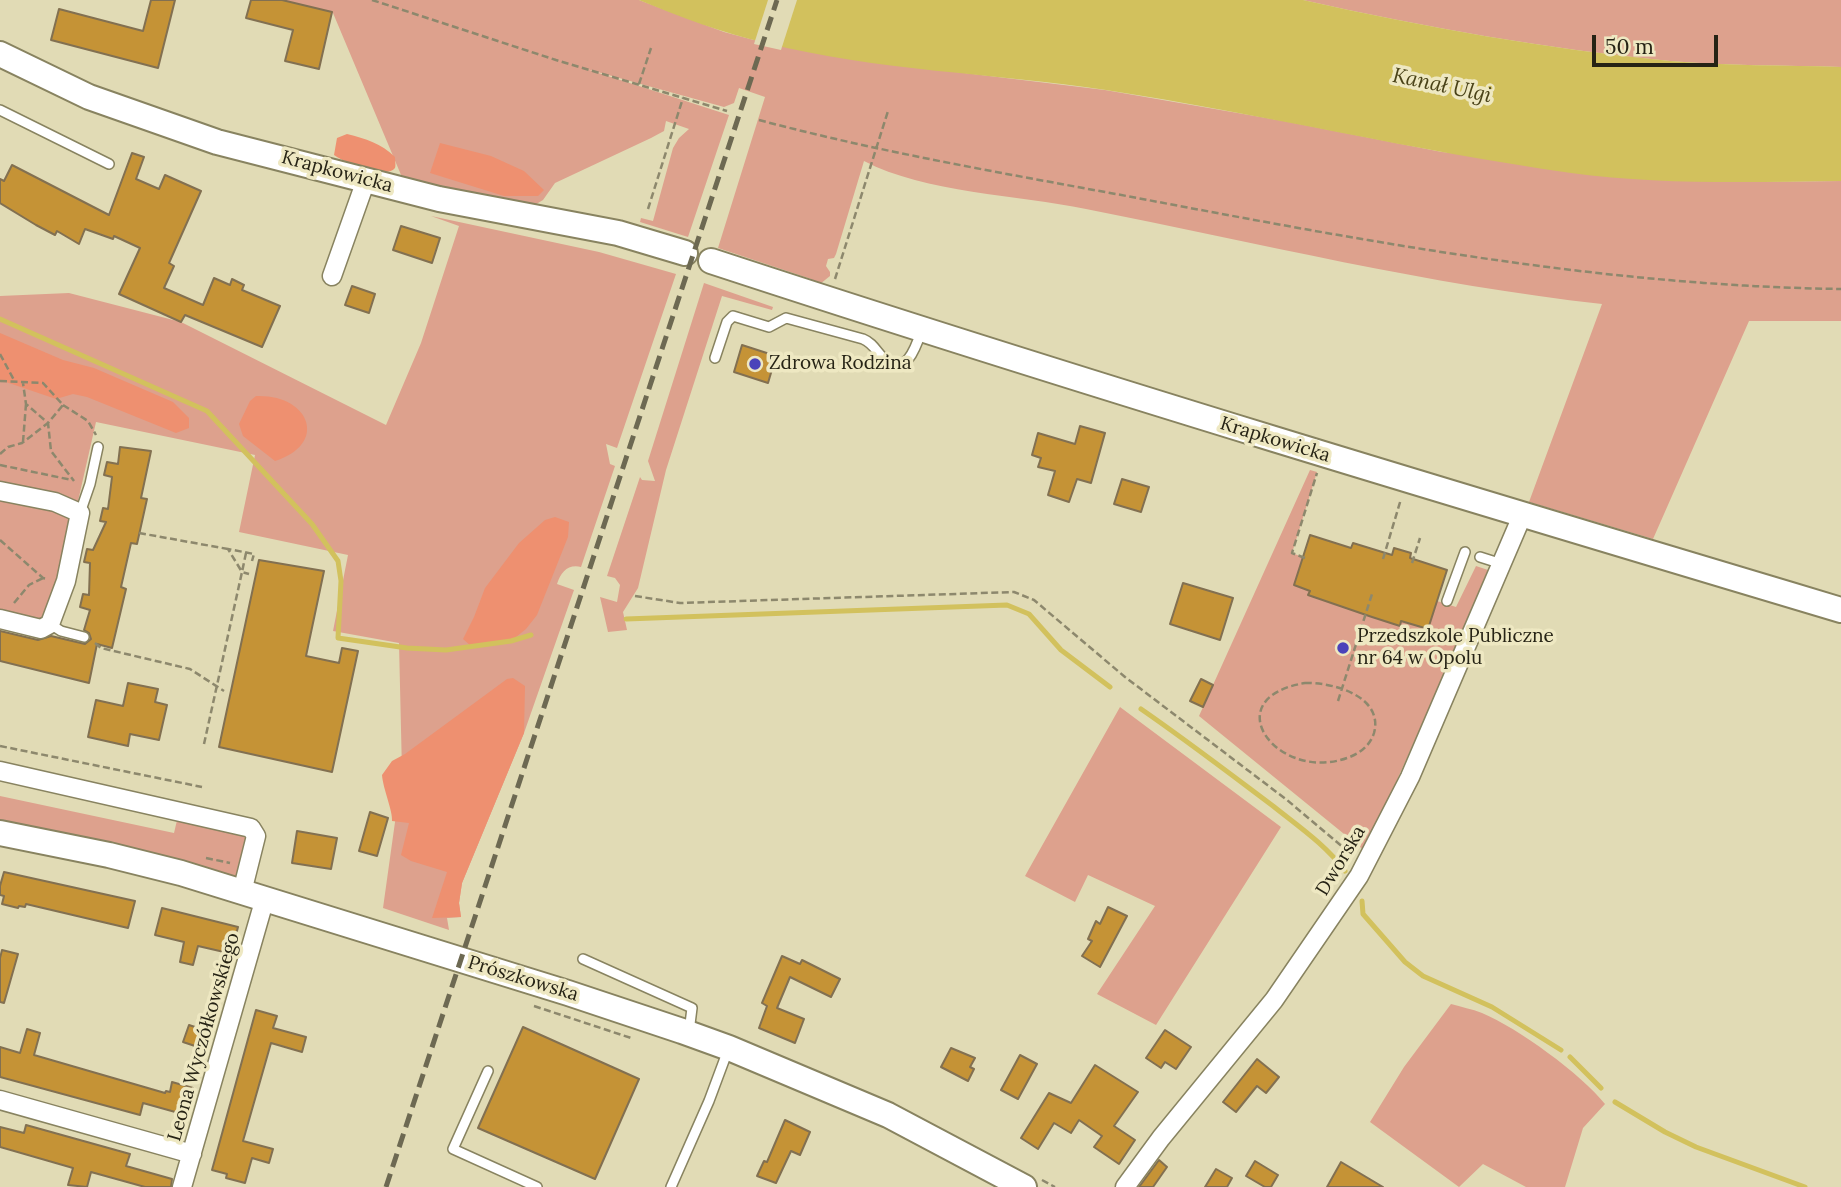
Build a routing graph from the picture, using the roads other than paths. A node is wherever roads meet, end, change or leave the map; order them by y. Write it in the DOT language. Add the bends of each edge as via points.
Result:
graph roads {
  1 [pos="0,54"];
  2 [pos="0,110"];
  3 [pos="109,164"];
  4 [pos="366,180"];
  5 [pos="685,253"];
  6 [pos="711,261"];
  7 [pos="332,276"];
  8 [pos="922,330"];
  9 [pos="715,358"];
  10 [pos="98,447"];
  11 [pos="0,491"];
  12 [pos="80,513"];
  13 [pos="1522,516"];
  14 [pos="1465,552"];
  15 [pos="1480,557"];
  16 [pos="1502,564"];
  17 [pos="1447,601"];
  18 [pos="1841,611"];
  19 [pos="3,615"];
  20 [pos="50,624"];
  21 [pos="83,637"];
  22 [pos="0,771"];
  23 [pos="0,833"];
  24 [pos="254,895"];
  25 [pos="583,959"];
  26 [pos="688,1034"];
  27 [pos="729,1048"];
  28 [pos="488,1071"];
  29 [pos="0,1100"];
  30 [pos="192,1154"];
  31 [pos="182,1187"];
  32 [pos="537,1187"];
  33 [pos="671,1187"];
  34 [pos="1024,1187"];
  35 [pos="1125,1187"];
  1 -- 4 [label="street, Krapkowicka" via="133,114 226,144"];
  2 -- 3 [label="lane"];
  4 -- 5 [label="street, Krapkowicka" via="470,206 625,234"];
  4 -- 7 [label="street"];
  6 -- 8 [label="street, Krapkowicka"];
  8 -- 9 [label="lane" via="912,357 893,364 863,339 786,318 769,327 733,316"];
  8 -- 13 [label="street, Krapkowicka" via="1425,493"];
  10 -- 12 [label="lane"];
  11 -- 12 [label="street" via="55,502"];
  12 -- 20 [label="street" via="66,580"];
  13 -- 16 [label="street, Dworska"];
  13 -- 18 [label="street, Krapkowicka"];
  14 -- 17 [label="lane"];
  15 -- 16 [label="lane"];
  16 -- 35 [label="street, Dworska" via="1410,777 1364,865 1274,1000"];
  19 -- 20 [label="street" via="41,629"];
  20 -- 21 [label="lane"];
  22 -- 24 [label="street, Leona Wyczółkowskiego" via="251,828 256,836"];
  23 -- 24 [label="street, Prószkowska" via="109,855"];
  24 -- 26 [label="street, Prószkowska"];
  24 -- 30 [label="street, Leona Wyczółkowskiego"];
  25 -- 26 [label="lane" via="692,1008"];
  26 -- 27 [label="street, Prószkowska"];
  27 -- 33 [label="lane"];
  27 -- 34 [label="street, Prószkowska" via="888,1115"];
  28 -- 32 [label="lane" via="453,1149"];
  29 -- 30 [label="street"];
  30 -- 31 [label="street, Leona Wyczółkowskiego"];
}
